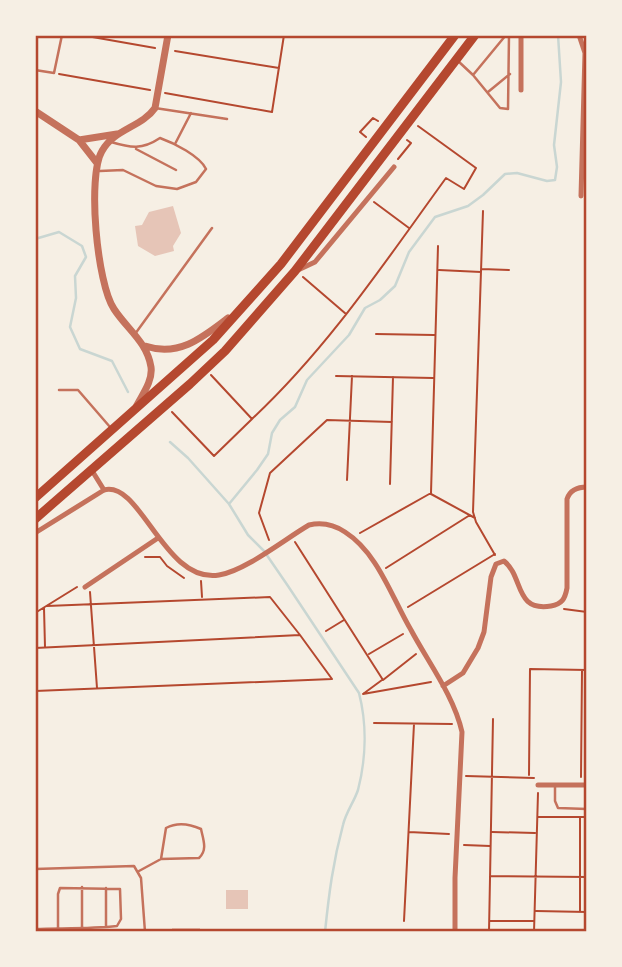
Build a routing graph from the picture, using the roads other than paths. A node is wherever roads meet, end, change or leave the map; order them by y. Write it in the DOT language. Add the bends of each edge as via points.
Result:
graph roads {
  1 [pos="62,35"];
  2 [pos="168,35"];
  3 [pos="475,35"];
  4 [pos="507,35"];
  5 [pos="521,35"];
  6 [pos="579,35"];
  7 [pos="451,36"];
  8 [pos="456,60"];
  9 [pos="35,69"];
  10 [pos="510,74"];
  11 [pos="473,75"];
  12 [pos="521,90"];
  13 [pos="488,92"];
  14 [pos="155,108"];
  15 [pos="35,111"];
  16 [pos="191,114"];
  17 [pos="227,119"];
  18 [pos="119,134"];
  19 [pos="79,141"];
  20 [pos="109,141"];
  21 [pos="175,144"];
  22 [pos="136,149"];
  23 [pos="395,164"];
  24 [pos="97,167"];
  25 [pos="176,170"];
  26 [pos="581,197"];
  27 [pos="212,228"];
  28 [pos="295,271"];
  29 [pos="241,309"];
  30 [pos="135,334"];
  31 [pos="145,346"];
  32 [pos="59,390"];
  33 [pos="133,411"];
  34 [pos="112,430"];
  35 [pos="91,469"];
  36 [pos="587,487"];
  37 [pos="104,490"];
  38 [pos="35,498"];
  39 [pos="35,519"];
  40 [pos="35,533"];
  41 [pos="158,538"];
  42 [pos="88,588"];
  43 [pos="441,683"];
  44 [pos="538,785"];
  45 [pos="555,785"];
  46 [pos="584,785"];
  47 [pos="587,809"];
  48 [pos="161,859"];
  49 [pos="35,869"];
  50 [pos="139,871"];
  51 [pos="82,887"];
  52 [pos="106,887"];
  53 [pos="106,927"];
  54 [pos="58,928"];
  55 [pos="82,928"];
  56 [pos="35,929"];
  57 [pos="145,932"];
  58 [pos="455,932"];
  1 -- 9 [label="lane" via="54,73"];
  2 -- 14 [label="street"];
  3 -- 8 [label="highway"];
  4 -- 10 [label="lane"];
  4 -- 11 [label="lane"];
  5 -- 12 [label="street"];
  6 -- 26 [label="street" via="585,53"];
  7 -- 29 [label="highway" via="281,264"];
  8 -- 11 [label="lane"];
  8 -- 28 [label="highway"];
  10 -- 13 [label="lane"];
  10 -- 13 [label="lane" via="509,108 502,110"];
  11 -- 13 [label="lane"];
  14 -- 16 [label="lane"];
  14 -- 18 [label="street" via="149,117"];
  15 -- 19 [label="street"];
  16 -- 17 [label="lane"];
  16 -- 21 [label="lane"];
  18 -- 19 [label="street"];
  18 -- 20 [label="street"];
  19 -- 24 [label="street"];
  20 -- 22 [label="lane"];
  20 -- 24 [label="street"];
  21 -- 22 [label="lane" via="160,138"];
  21 -- 24 [label="lane" via="203,162 206,169 196,182 177,189 156,186 123,170"];
  22 -- 25 [label="lane"];
  23 -- 28 [label="street" via="315,262"];
  24 -- 30 [label="street" via="99,270 112,307"];
  27 -- 30 [label="lane"];
  28 -- 35 [label="highway" via="206,369"];
  29 -- 31 [label="street" via="194,344 165,350"];
  29 -- 33 [label="highway"];
  30 -- 31 [label="street"];
  31 -- 33 [label="street" via="151,375"];
  32 -- 34 [label="lane" via="78,390"];
  33 -- 34 [label="highway"];
  34 -- 38 [label="highway"];
  35 -- 37 [label="street"];
  35 -- 39 [label="highway"];
  36 -- 43 [label="street" via="574,489 567,499 565,598 559,605 530,605 509,565 504,561 496,564 478,648 463,673"];
  37 -- 40 [label="street"];
  37 -- 41 [label="street" via="127,496"];
  41 -- 42 [label="street"];
  41 -- 43 [label="street" via="186,568 221,575 309,525 329,524 351,538 379,572"];
  43 -- 58 [label="street" via="460,724"];
  44 -- 45 [label="street"];
  45 -- 46 [label="street"];
  45 -- 47 [label="lane" via="558,808"];
  48 -- 48 [label="lane" via="199,858 204,854 201,829 193,825 166,828"];
  48 -- 50 [label="lane"];
  49 -- 50 [label="lane" via="134,866"];
  50 -- 57 [label="lane"];
  51 -- 52 [label="lane"];
  51 -- 54 [label="lane" via="60,888"];
  51 -- 55 [label="lane"];
  52 -- 53 [label="lane"];
  52 -- 53 [label="lane" via="120,890 120,923"];
  53 -- 55 [label="lane"];
  54 -- 55 [label="lane"];
  54 -- 56 [label="lane"];
}
